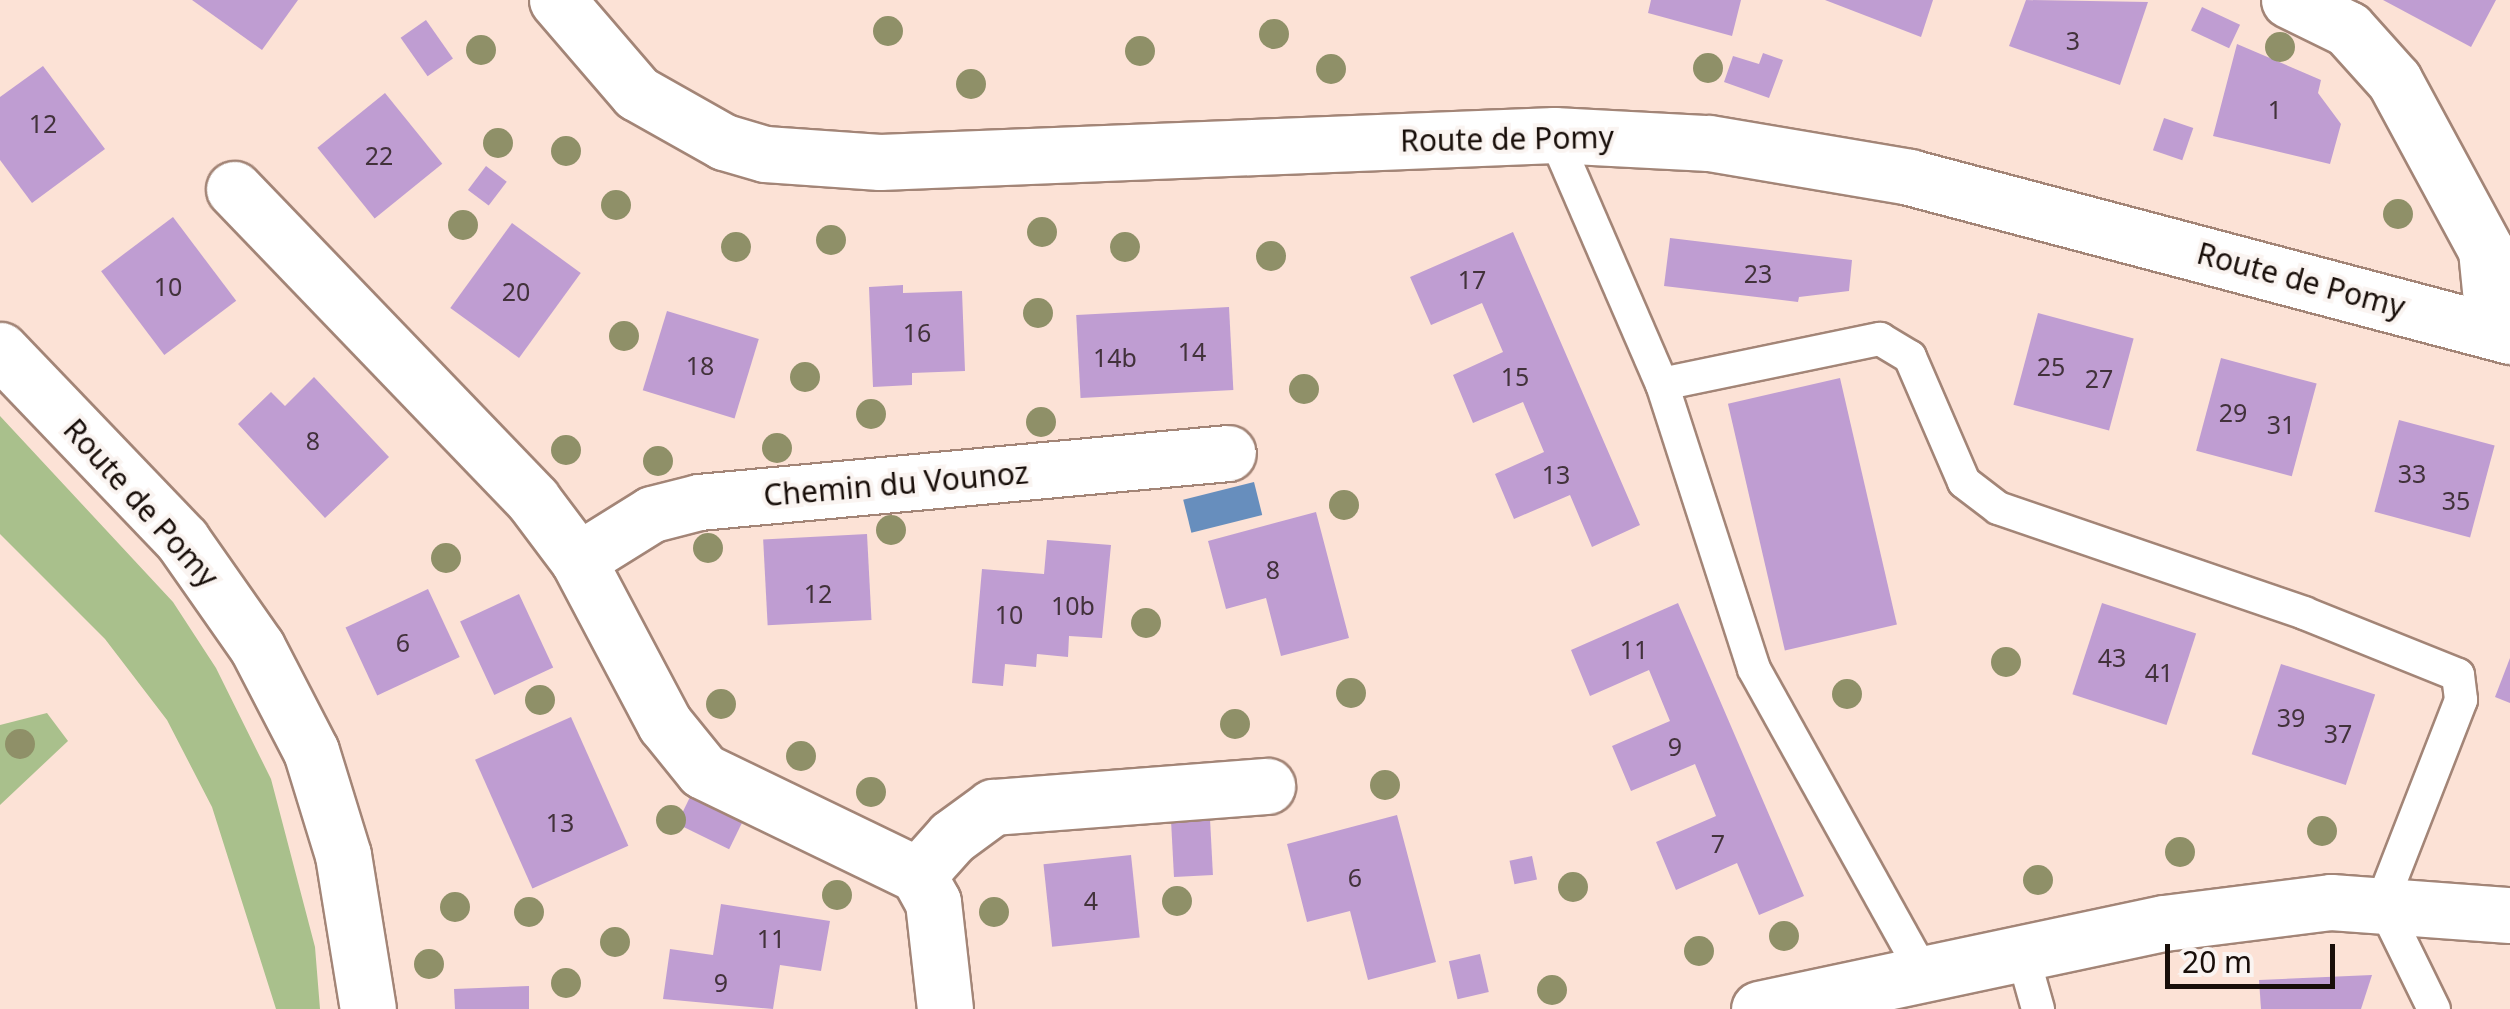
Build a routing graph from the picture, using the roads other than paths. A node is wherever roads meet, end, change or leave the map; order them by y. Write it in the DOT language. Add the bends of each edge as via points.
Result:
graph roads {
  1 [pos="557,0"];
  2 [pos="2290,0"];
  3 [pos="1554,135"];
  4 [pos="234,189"];
  5 [pos="2502,333"];
  6 [pos="0,350"];
  7 [pos="1662,384"];
  8 [pos="1228,453"];
  9 [pos="578,560"];
  10 [pos="1268,786"];
  11 [pos="918,875"];
  12 [pos="2382,903"];
  13 [pos="2510,915"];
  14 [pos="2023,956"];
  15 [pos="1922,972"];
  16 [pos="368,1009"];
  17 [pos="945,1009"];
  18 [pos="1760,1009"];
  19 [pos="2038,1009"];
  20 [pos="2434,1009"];
  1 -- 3 [label="street, Route de Pomy" via="638,94 724,142 796,159 897,161"];
  2 -- 5 [label="street" via="2348,29 2394,80 2486,250"];
  3 -- 5 [label="street, Route de Pomy" via="1709,144 1910,178"];
  3 -- 7 [label="lane"];
  4 -- 9 [label="street" via="534,500"];
  6 -- 16 [label="street, Route de Pomy" via="182,540 257,647 311,751 327,803 364,956"];
  7 -- 12 [label="lane" via="1880,339 1910,357 1964,482 1998,508 2304,613 2458,676 2462,700"];
  7 -- 15 [label="lane" via="1754,670"];
  8 -- 9 [label="street, Chemin du Vounoz" via="699,502 652,514"];
  9 -- 11 [label="street" via="666,724 704,771"];
  10 -- 11 [label="street" via="993,807 941,847"];
  11 -- 17 [label="street" via="932,902"];
  12 -- 13 [label="street"];
  12 -- 14 [label="street" via="2331,902 2164,923"];
  12 -- 20 [label="lane"];
  14 -- 15 [label="street"];
  14 -- 19 [label="lane"];
  15 -- 18 [label="street"];
}
